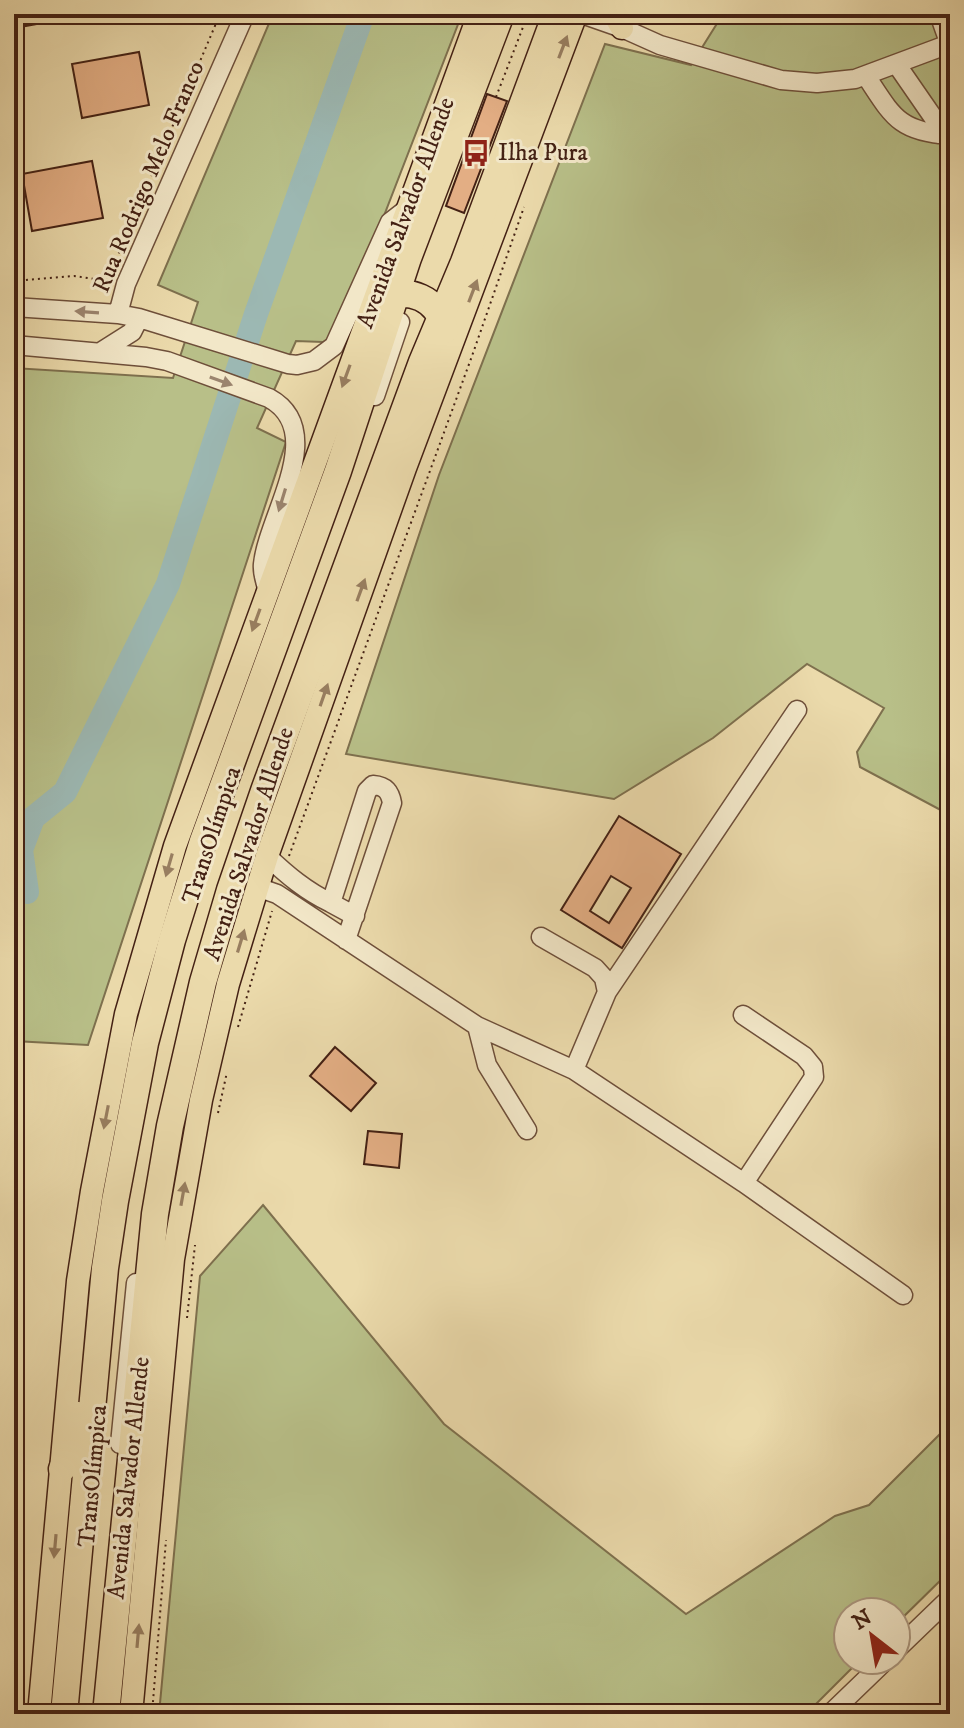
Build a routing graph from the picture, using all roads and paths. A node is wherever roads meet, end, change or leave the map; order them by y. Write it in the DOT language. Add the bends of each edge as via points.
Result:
graph roads {
  1 [pos="220,14"];
  2 [pos="245,14"];
  3 [pos="479,14"];
  4 [pos="544,14"];
  5 [pos="556,14"];
  6 [pos="579,14"];
  7 [pos="939,14"];
  8 [pos="512,17"];
  9 [pos="615,19"];
  10 [pos="950,44"];
  11 [pos="897,65"];
  12 [pos="866,76"];
  13 [pos="496,97"];
  14 [pos="944,135"];
  15 [pos="524,207"];
  16 [pos="408,208"];
  17 [pos="14,281"];
  18 [pos="107,281"];
  19 [pos="126,284"];
  20 [pos="393,296"];
  21 [pos="14,307"];
  22 [pos="437,312"];
  23 [pos="118,314"];
  24 [pos="139,318"];
  25 [pos="14,345"];
  26 [pos="102,351"];
  27 [pos="405,468"];
  28 [pos="267,588"];
  29 [pos="797,710"];
  30 [pos="267,856"];
  31 [pos="286,875"];
  32 [pos="267,890"];
  33 [pos="331,903"];
  34 [pos="355,916"];
  35 [pos="541,937"];
  36 [pos="346,940"];
  37 [pos="607,992"];
  38 [pos="743,1015"];
  39 [pos="477,1026"];
  40 [pos="235,1035"];
  41 [pos="228,1067"];
  42 [pos="574,1070"];
  43 [pos="218,1113"];
  44 [pos="527,1130"];
  45 [pos="744,1183"];
  46 [pos="155,1214"];
  47 [pos="196,1239"];
  48 [pos="105,1268"];
  49 [pos="903,1295"];
  50 [pos="187,1318"];
  51 [pos="62,1469"];
  52 [pos="149,1494"];
  53 [pos="167,1534"];
  54 [pos="950,1598"];
  55 [pos="912,1635"];
  56 [pos="869,1676"];
  57 [pos="39,1714"];
  58 [pos="64,1714"];
  59 [pos="74,1714"];
  60 [pos="95,1714"];
  61 [pos="106,1714"];
  62 [pos="131,1714"];
  63 [pos="152,1714"];
  64 [pos="830,1714"];
  1 -- 18 [label="path"];
  2 -- 19 [label="street, Rua Rodrigo Melo Franco"];
  3 -- 16 [label="main road, Avenida Salvador Allende"];
  4 -- 22 [label="street, TransOlímpica"];
  5 -- 22 [label="highway, Avenida Salvador Allende" via="464,262"];
  6 -- 9 [label="street"];
  27 -- 6 [label="main road, Avenida Salvador Allende, one-way"];
  7 -- 10 [label="street"];
  8 -- 13 [label="path"];
  8 -- 20 [label="highway, Avenida Salvador Allende"];
  9 -- 12 [label="street" via="660,45 781,80 817,83"];
  10 -- 11 [label="street"];
  11 -- 12 [label="street"];
  11 -- 14 [label="street"];
  12 -- 14 [label="street" via="906,126"];
  15 -- 31 [label="path"];
  16 -- 20 [label="main road, Avenida Salvador Allende"];
  16 -- 24 [label="street" via="390,222 334,346 314,361 288,364"];
  17 -- 18 [label="path" via="74,276"];
  18 -- 19 [label="path"];
  19 -- 23 [label="street, Rua Rodrigo Melo Franco"];
  20 -- 22 [label="highway" via="424,298"];
  20 -- 28 [label="main road, Avenida Salvador Allende, one-way"];
  20 -- 48 [label="highway, Avenida Salvador Allende" via="338,471 172,940 145,1043"];
  20 -- 59 [label="street, TransOlímpica" via="390,357 251,733 191,914 156,1044 115,1278"];
  23 -- 21 [label="street, one-way"];
  22 -- 27 [label="highway" via="445,338 403,450"];
  22 -- 46 [label="highway, Avenida Salvador Allende" via="230,890 186,1054"];
  22 -- 60 [label="street, TransOlímpica" via="383,432 268,743 189,997 145,1204"];
  23 -- 24 [label="street"];
  24 -- 26 [label="street" via="132,332"];
  25 -- 26 [label="street"];
  26 -- 28 [label="street, one-way" via="167,361 274,401 290,415 296,450 263,562"];
  30 -- 27 [label="main road, Avenida Salvador Allende, one-way"];
  28 -- 51 [label="main road, Avenida Salvador Allende, one-way" via="175,846 126,1014 78,1281"];
  29 -- 37 [label="street"];
  30 -- 31 [label="street"];
  30 -- 32 [label="main road, Avenida Salvador Allende"];
  31 -- 33 [label="street"];
  32 -- 36 [label="street"];
  32 -- 40 [label="path"];
  52 -- 32 [label="main road, Avenida Salvador Allende, one-way" via="187,1172 213,1044"];
  33 -- 34 [label="street"];
  33 -- 34 [label="street" via="367,791 383,786 392,803"];
  34 -- 36 [label="street"];
  35 -- 37 [label="street" via="595,968"];
  36 -- 39 [label="street"];
  37 -- 42 [label="street"];
  38 -- 45 [label="street" via="804,1056 814,1077"];
  39 -- 42 [label="street"];
  39 -- 44 [label="street" via="487,1065"];
  41 -- 43 [label="path"];
  42 -- 45 [label="street"];
  45 -- 49 [label="street"];
  46 -- 52 [label="highway" via="161,1230 146,1467"];
  46 -- 61 [label="highway, Avenida Salvador Allende"];
  47 -- 50 [label="path"];
  48 -- 51 [label="highway" via="98,1278 74,1437"];
  48 -- 58 [label="highway, Avenida Salvador Allende"];
  51 -- 57 [label="main road, Avenida Salvador Allende, one-way"];
  62 -- 52 [label="main road, Avenida Salvador Allende, one-way"];
  53 -- 63 [label="path"];
  54 -- 55 [label="street"];
  56 -- 64 [label="street"];
}
